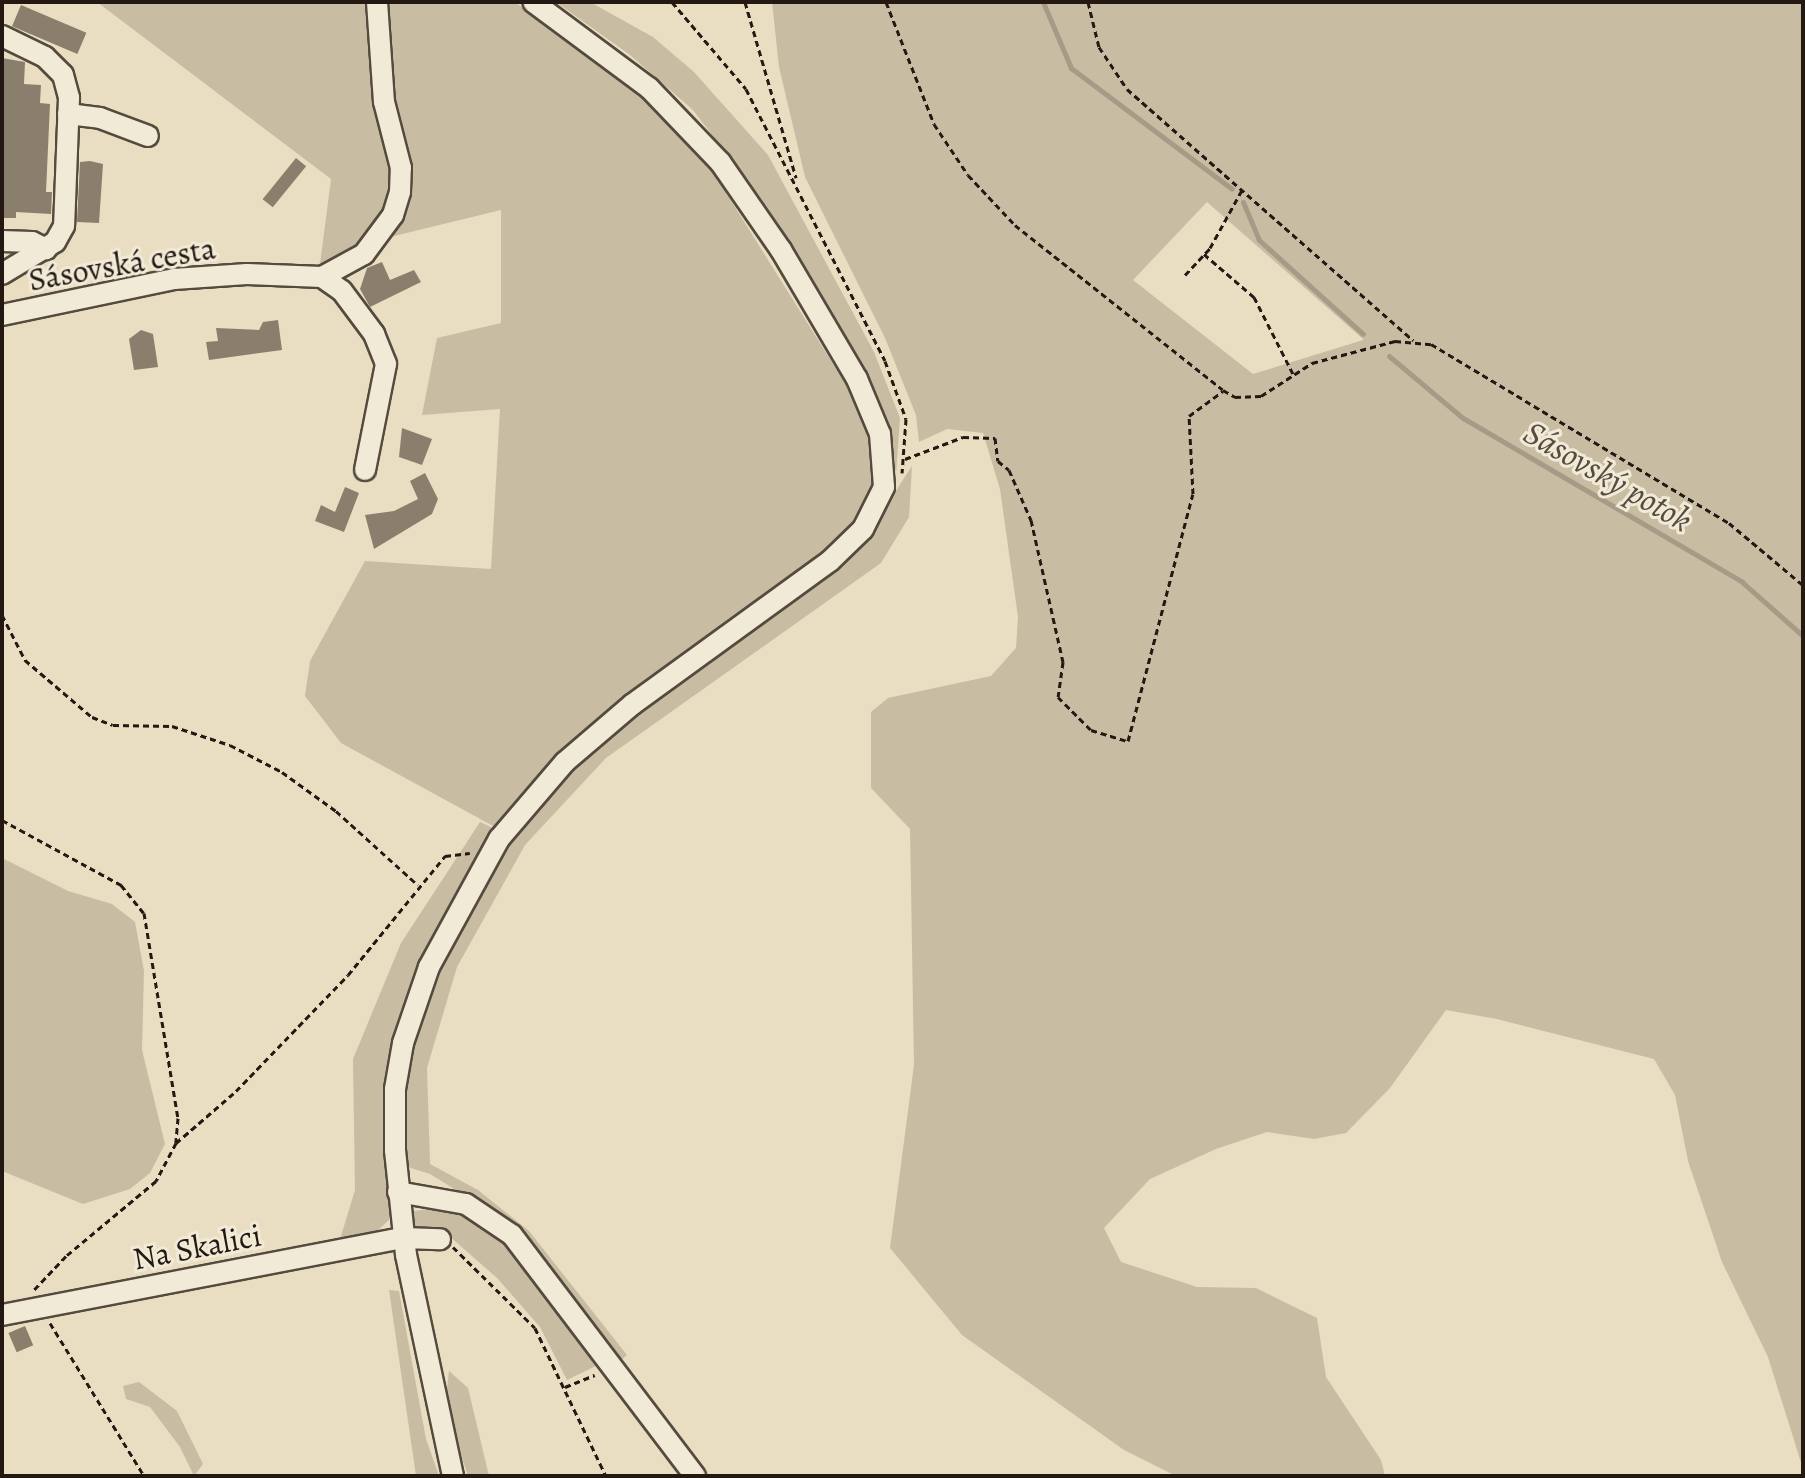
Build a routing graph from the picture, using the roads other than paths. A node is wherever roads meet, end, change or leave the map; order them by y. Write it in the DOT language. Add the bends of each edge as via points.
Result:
graph roads {
  1 [pos="377,2"];
  2 [pos="533,2"];
  3 [pos="2,36"];
  4 [pos="68,114"];
  5 [pos="148,136"];
  6 [pos="2,241"];
  7 [pos="46,249"];
  8 [pos="2,274"];
  9 [pos="322,277"];
  10 [pos="2,315"];
  11 [pos="365,470"];
  12 [pos="398,1192"];
  13 [pos="403,1238"];
  14 [pos="440,1239"];
  15 [pos="8,1314"];
  16 [pos="453,1476"];
  17 [pos="695,1476"];
  1 -- 9 [label="street" via="384,102 401,168 400,192 393,215 364,254"];
  2 -- 12 [label="street" via="671,106 743,196 827,323 867,400 884,452 881,497 863,529 830,561 582,745 533,796 490,853 429,967 403,1043 395,1102"];
  3 -- 4 [label="street" via="45,57 63,75"];
  4 -- 5 [label="street" via="100,118"];
  4 -- 7 [label="street" via="64,226"];
  6 -- 7 [label="street" via="32,242"];
  7 -- 8 [label="street"];
  9 -- 10 [label="street, Sásovská cesta" via="185,278"];
  9 -- 11 [label="street" via="342,291 374,334 386,364"];
  12 -- 13 [label="street"];
  12 -- 17 [label="street" via="466,1204 512,1235"];
  13 -- 14 [label="street, Na Skalici"];
  13 -- 15 [label="street, Na Skalici"];
  13 -- 16 [label="street"];
}
